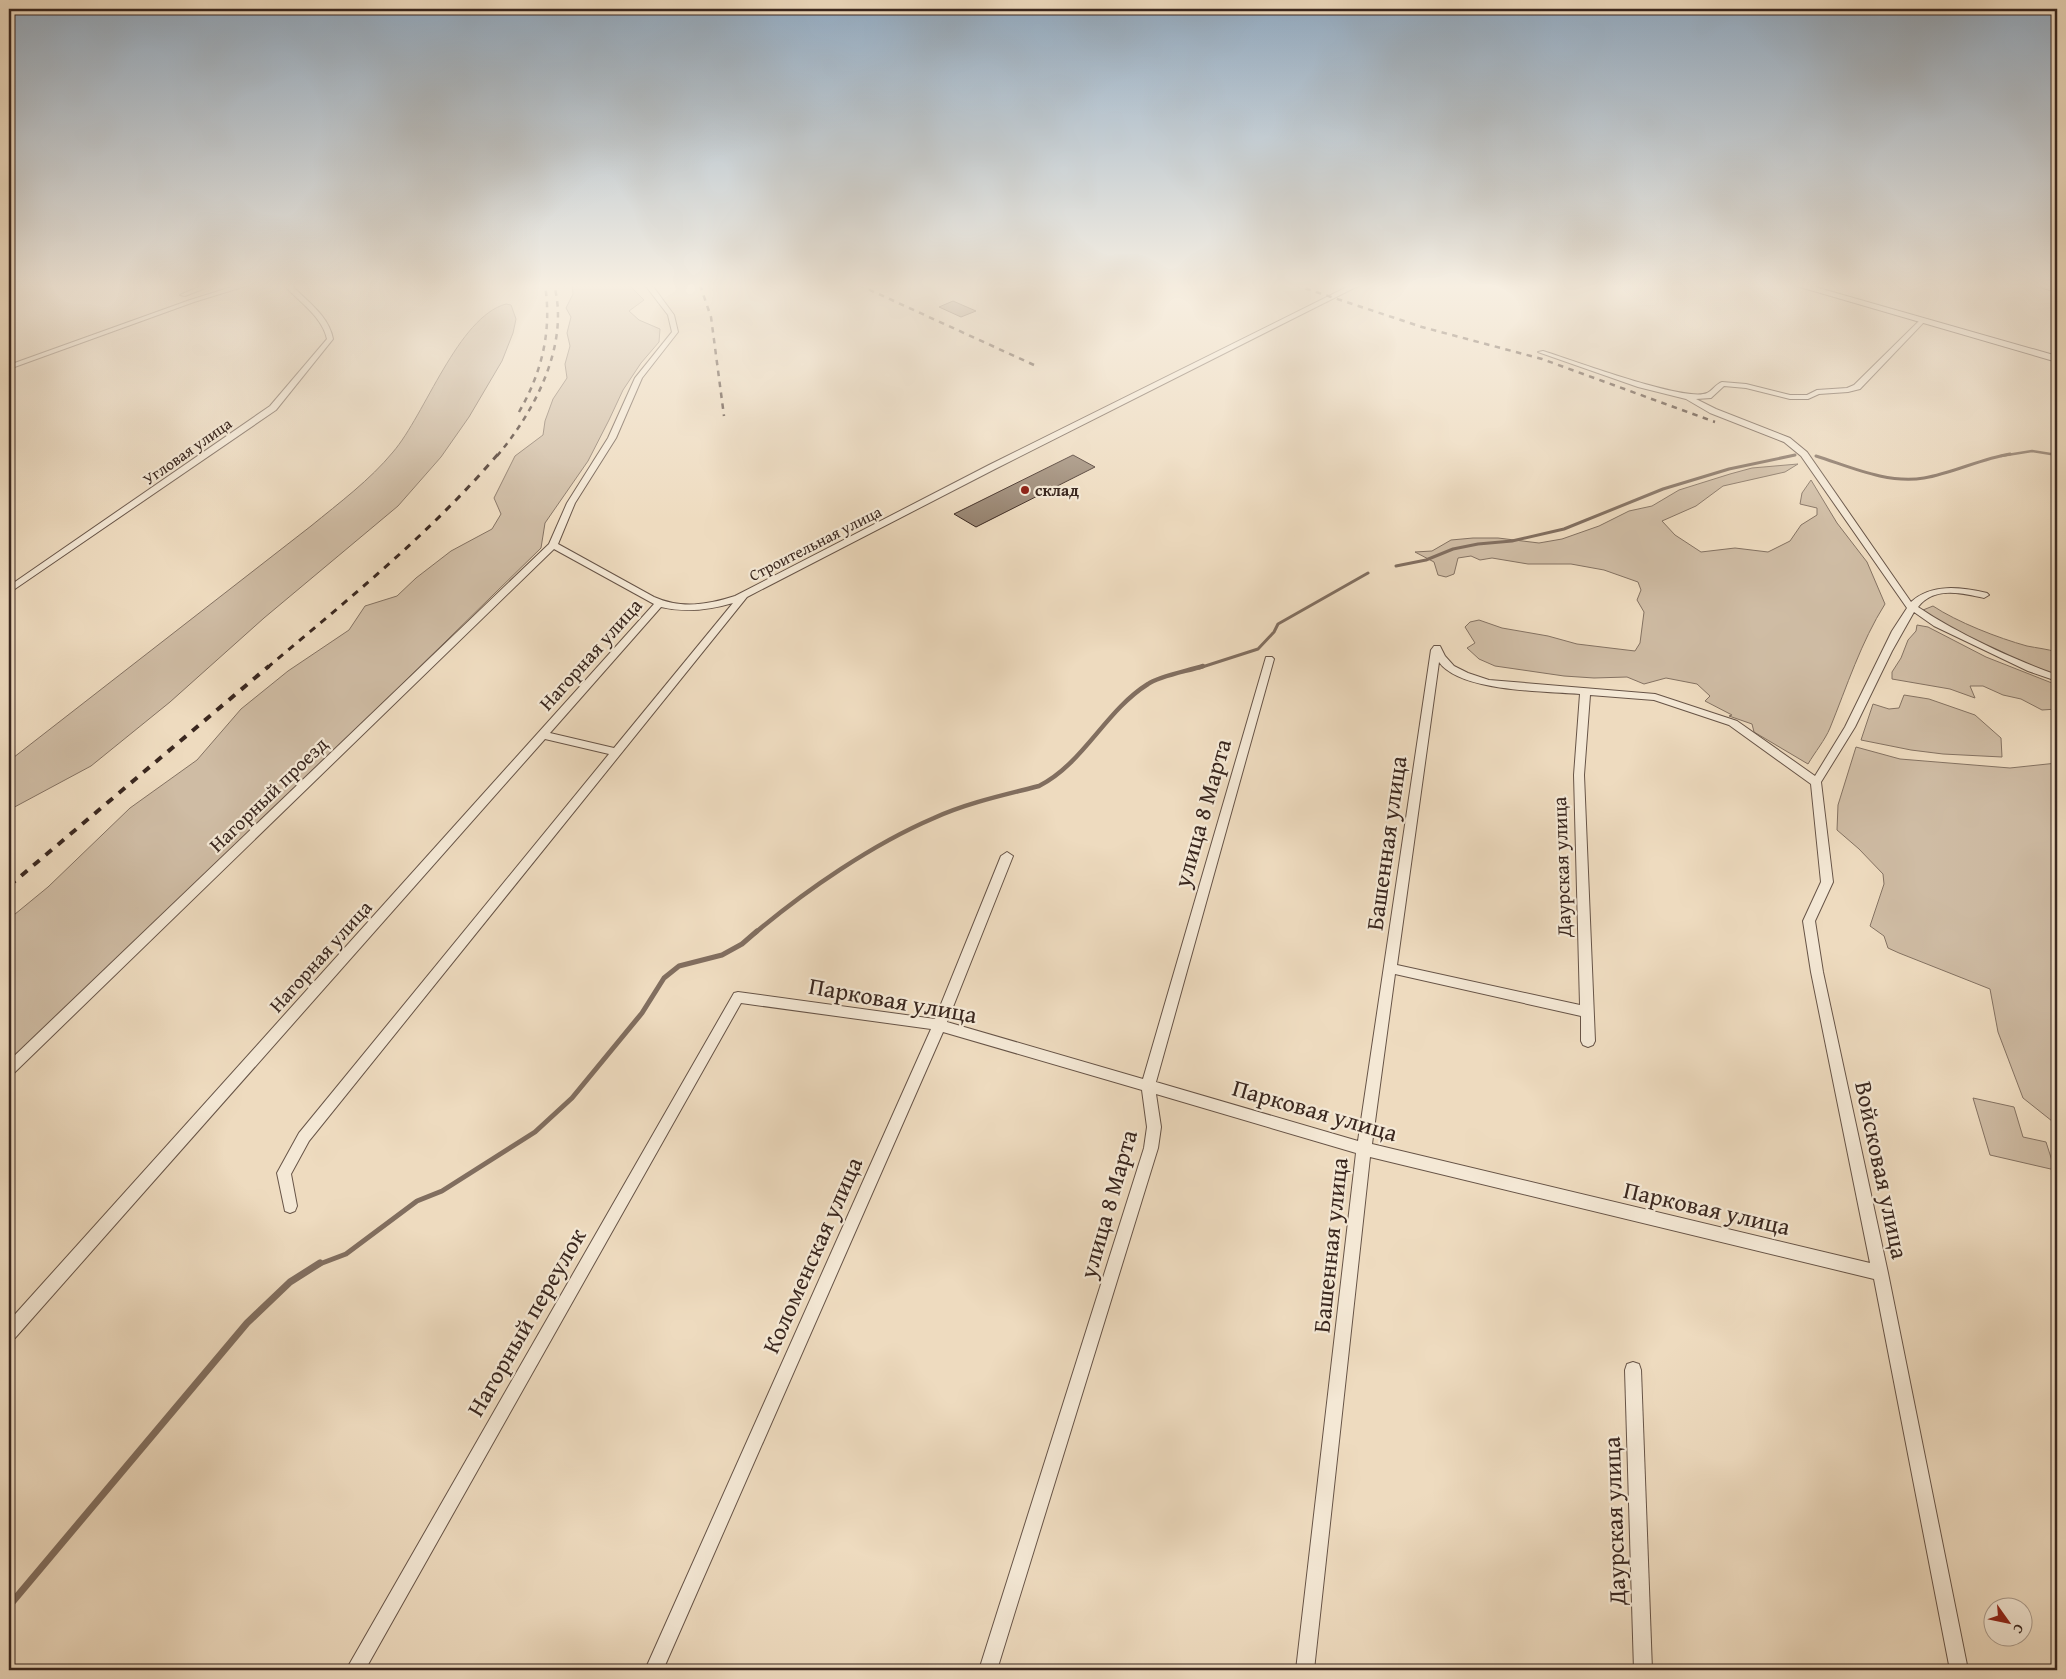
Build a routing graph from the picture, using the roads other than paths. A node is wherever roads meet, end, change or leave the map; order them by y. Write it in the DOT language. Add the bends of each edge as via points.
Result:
graph roads {
  1 [pos="310,363"];
  2 [pos="649,363"];
  3 [pos="1200,363"];
  4 [pos="1575,363"];
  5 [pos="1880,363"];
  6 [pos="1689,396"];
  7 [pos="553,545"];
  8 [pos="9,590"];
  9 [pos="745,594"];
  10 [pos="1984,595"];
  11 [pos="659,604"];
  12 [pos="1913,607"];
  13 [pos="1269,658"];
  14 [pos="2057,678"];
  15 [pos="1585,692"];
  16 [pos="543,735"];
  17 [pos="617,752"];
  18 [pos="1816,782"];
  19 [pos="1008,856"];
  20 [pos="1390,968"];
  21 [pos="738,997"];
  22 [pos="1586,1012"];
  23 [pos="939,1025"];
  24 [pos="1588,1041"];
  25 [pos="9,1069"];
  26 [pos="1148,1086"];
  27 [pos="1364,1149"];
  28 [pos="290,1206"];
  29 [pos="1880,1273"];
  30 [pos="9,1332"];
  31 [pos="1633,1370"];
  32 [pos="355,1670"];
  33 [pos="654,1670"];
  34 [pos="988,1670"];
  35 [pos="1305,1670"];
  36 [pos="1643,1670"];
  37 [pos="1959,1670"];
  1 -- 8 [label="street, Угловая улица" via="273,408"];
  2 -- 7 [label="street" via="639,378 612,438 561,523"];
  3 -- 9 [label="street, Строительная улица"];
  4 -- 6 [label="street" via="1641,385"];
  5 -- 6 [label="street" via="1857,387 1817,392 1808,397 1790,397 1746,386 1722,384 1708,396"];
  6 -- 12 [label="street" via="1713,411 1787,440 1804,454"];
  7 -- 11 [label="street, Строительная улица"];
  7 -- 25 [label="street, Нагорный проезд"];
  9 -- 11 [label="street, Строительная улица" via="707,608"];
  9 -- 17 [label="street"];
  10 -- 12 [label="street" via="1960,589 1926,594"];
  11 -- 16 [label="street, Нагорная улица"];
  12 -- 14 [label="street" via="1937,624"];
  12 -- 18 [label="street" via="1892,639 1855,718"];
  13 -- 26 [label="street, улица 8 Марта"];
  15 -- 18 [label="street" via="1654,697 1733,723"];
  15 -- 20 [label="street, Башенная улица" via="1474,679 1446,665 1439,658 1437,648"];
  15 -- 22 [label="street, Даурская улица" via="1579,775"];
  16 -- 17 [label="street"];
  16 -- 30 [label="street, Нагорная улица"];
  17 -- 28 [label="street" via="304,1137 284,1173"];
  18 -- 29 [label="street, Войсковая улица" via="1827,882 1809,921"];
  19 -- 23 [label="street, Коломенская улица"];
  20 -- 22 [label="street"];
  20 -- 27 [label="street, Башенная улица"];
  21 -- 23 [label="street, Парковая улица"];
  21 -- 32 [label="street, Нагорный переулок"];
  22 -- 24 [label="street, Даурская улица"];
  23 -- 26 [label="street, Парковая улица"];
  23 -- 33 [label="street, Коломенская улица"];
  26 -- 27 [label="street, Парковая улица"];
  26 -- 34 [label="street, улица 8 Марта" via="1154,1127 1151,1148"];
  27 -- 29 [label="street, Парковая улица"];
  27 -- 35 [label="street, Башенная улица"];
  29 -- 37 [label="street, Войсковая улица"];
  31 -- 36 [label="street, Даурская улица"];
}
